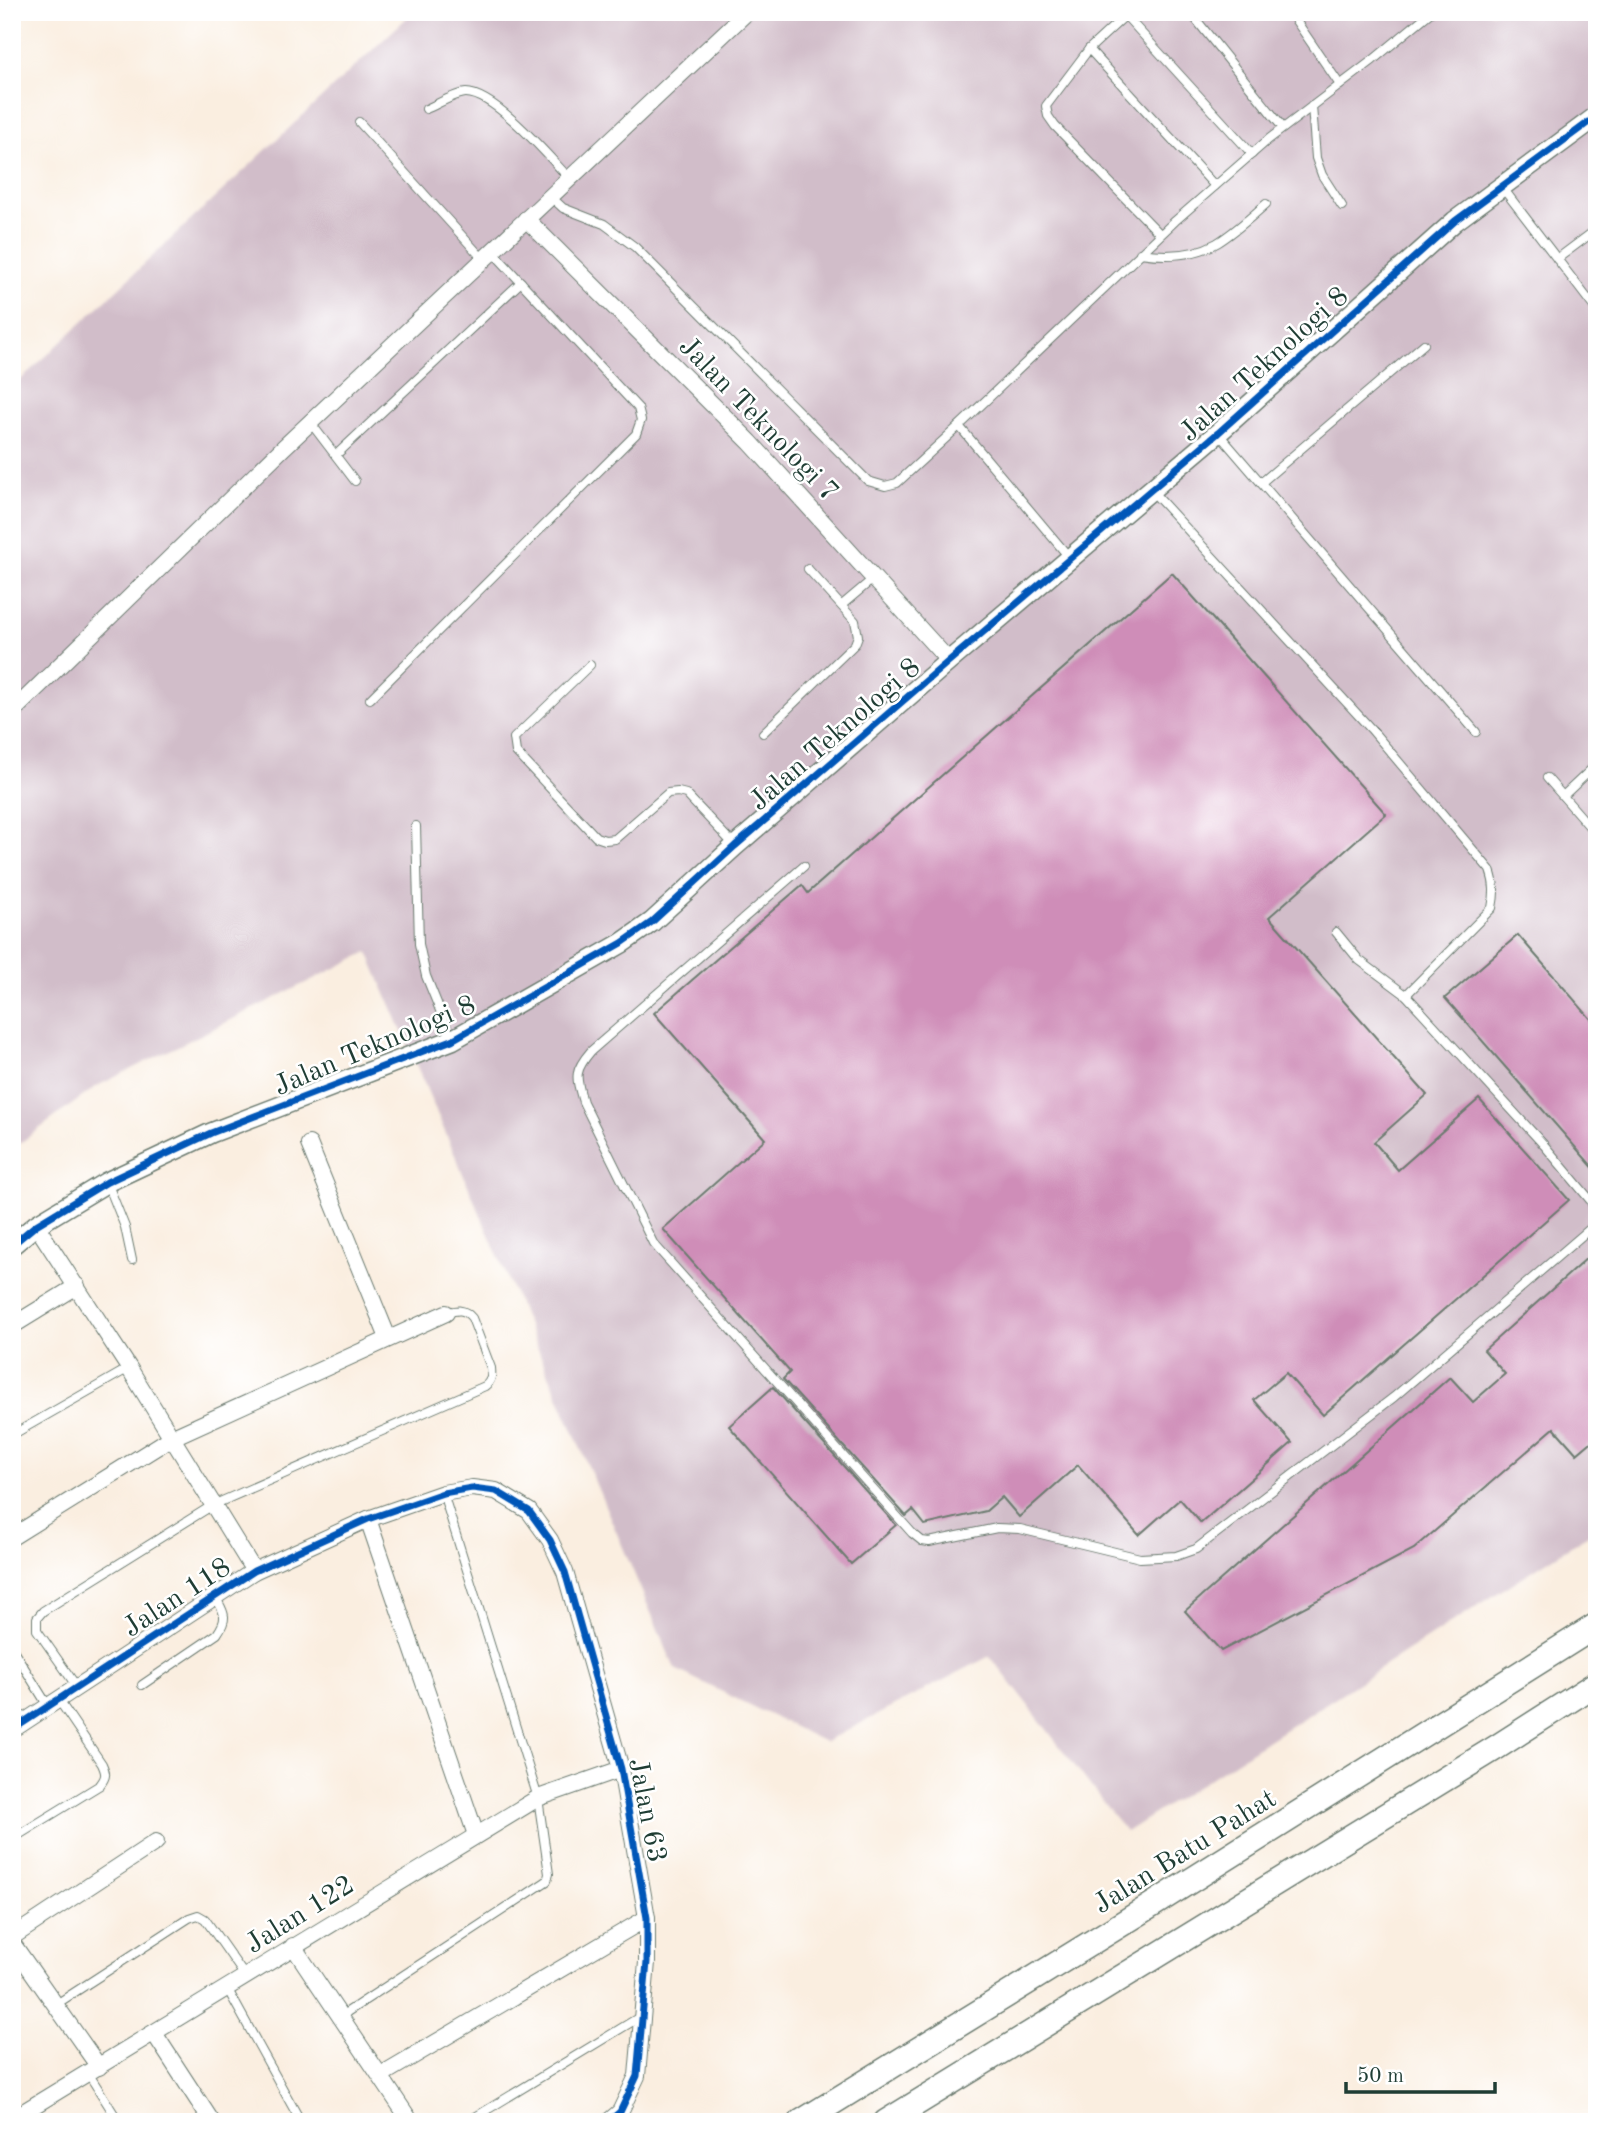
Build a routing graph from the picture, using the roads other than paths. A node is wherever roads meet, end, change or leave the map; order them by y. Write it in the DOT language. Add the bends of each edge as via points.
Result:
graph roads {
  1 [pos="747,12"];
  2 [pos="1190,12"];
  3 [pos="1290,12"];
  4 [pos="1431,12"];
  5 [pos="1127,14"];
  6 [pos="1089,49"];
  7 [pos="1340,85"];
  8 [pos="1312,106"];
  9 [pos="426,109"];
  10 [pos="1597,116"];
  11 [pos="359,122"];
  12 [pos="1283,128"];
  13 [pos="1252,153"];
  14 [pos="569,178"];
  15 [pos="1215,186"];
  16 [pos="1502,187"];
  17 [pos="550,196"];
  18 [pos="1266,204"];
  19 [pos="1342,206"];
  20 [pos="526,219"];
  21 [pos="1597,229"];
  22 [pos="1160,234"];
  23 [pos="1140,253"];
  24 [pos="487,255"];
  25 [pos="1557,259"];
  26 [pos="522,282"];
  27 [pos="1597,311"];
  28 [pos="1424,344"];
  29 [pos="310,422"];
  30 [pos="959,426"];
  31 [pos="1218,433"];
  32 [pos="336,456"];
  33 [pos="355,481"];
  34 [pos="1262,482"];
  35 [pos="1151,490"];
  36 [pos="1069,557"];
  37 [pos="808,569"];
  38 [pos="874,578"];
  39 [pos="842,605"];
  40 [pos="948,661"];
  41 [pos="590,665"];
  42 [pos="370,699"];
  43 [pos="12,712"];
  44 [pos="1476,732"];
  45 [pos="763,733"];
  46 [pos="1597,764"];
  47 [pos="1547,778"];
  48 [pos="1563,796"];
  49 [pos="416,826"];
  50 [pos="1597,835"];
  51 [pos="735,846"];
  52 [pos="804,866"];
  53 [pos="1336,932"];
  54 [pos="1406,996"];
  55 [pos="452,1040"];
  56 [pos="310,1144"];
  57 [pos="107,1182"];
  58 [pos="37,1225"];
  59 [pos="12,1245"];
  60 [pos="132,1260"];
  61 [pos="77,1286"];
  62 [pos="446,1313"];
  63 [pos="12,1326"];
  64 [pos="388,1338"];
  65 [pos="129,1368"];
  66 [pos="12,1435"];
  67 [pos="171,1437"];
  68 [pos="495,1491"];
  69 [pos="443,1493"];
  70 [pos="213,1505"];
  71 [pos="368,1519"];
  72 [pos="12,1536"];
  73 [pos="254,1571"];
  74 [pos="215,1596"];
  75 [pos="1597,1625"];
  76 [pos="12,1648"];
  77 [pos="1597,1683"];
  78 [pos="142,1685"];
  79 [pos="77,1688"];
  80 [pos="53,1703"];
  81 [pos="12,1730"];
  82 [pos="621,1769"];
  83 [pos="538,1798"];
  84 [pos="476,1835"];
  85 [pos="12,1839"];
  86 [pos="156,1842"];
  87 [pos="647,1918"];
  88 [pos="12,1937"];
  89 [pos="12,1944"];
  90 [pos="293,1947"];
  91 [pos="245,1976"];
  92 [pos="227,1988"];
  93 [pos="55,2005"];
  94 [pos="643,2015"];
  95 [pos="341,2016"];
  96 [pos="154,2033"];
  97 [pos="93,2070"];
  98 [pos="381,2075"];
  99 [pos="15,2117"];
  100 [pos="889,2121"];
  101 [pos="119,2122"];
  102 [pos="212,2122"];
  103 [pos="301,2122"];
  104 [pos="411,2122"];
  105 [pos="467,2122"];
  106 [pos="608,2122"];
  107 [pos="801,2122"];
  1 -- 14 [label="street"];
  2 -- 12 [label="lane"];
  3 -- 7 [label="lane"];
  4 -- 7 [label="lane"];
  5 -- 6 [label="lane"];
  5 -- 13 [label="lane"];
  6 -- 15 [label="lane"];
  6 -- 22 [label="lane" via="1046,106 1048,116"];
  7 -- 8 [label="lane"];
  8 -- 12 [label="lane"];
  8 -- 19 [label="lane" via="1316,158"];
  9 -- 14 [label="lane" via="465,93 484,97"];
  10 -- 16 [label="street, Jalan Teknologi 8"];
  11 -- 24 [label="lane"];
  12 -- 13 [label="lane"];
  13 -- 15 [label="lane"];
  14 -- 17 [label="street"];
  15 -- 22 [label="lane"];
  16 -- 25 [label="lane"];
  16 -- 31 [label="street, Jalan Teknologi 8" via="1455,221"];
  17 -- 20 [label="street"];
  17 -- 30 [label="lane" via="563,208 604,224 635,247 868,481 885,486 897,483"];
  18 -- 23 [label="lane" via="1217,243 1165,257"];
  20 -- 24 [label="street"];
  20 -- 38 [label="street, Jalan Teknologi 7" via="751,442"];
  21 -- 25 [label="lane"];
  22 -- 23 [label="lane"];
  23 -- 30 [label="lane"];
  24 -- 26 [label="lane"];
  24 -- 29 [label="street"];
  25 -- 27 [label="lane"];
  26 -- 32 [label="lane"];
  26 -- 42 [label="lane" via="638,408 641,420 636,434"];
  28 -- 34 [label="lane"];
  29 -- 32 [label="lane"];
  29 -- 43 [label="street"];
  30 -- 36 [label="lane"];
  31 -- 34 [label="lane"];
  31 -- 35 [label="street, Jalan Teknologi 8"];
  32 -- 33 [label="lane"];
  34 -- 44 [label="lane"];
  35 -- 36 [label="street, Jalan Teknologi 8"];
  35 -- 54 [label="lane" via="1371,729 1490,870 1495,894 1492,908"];
  36 -- 40 [label="street, Jalan Teknologi 8"];
  37 -- 39 [label="lane"];
  38 -- 39 [label="lane"];
  38 -- 40 [label="street, Jalan Teknologi 7"];
  39 -- 45 [label="lane" via="855,621 855,644"];
  40 -- 51 [label="street, Jalan Teknologi 8"];
  41 -- 51 [label="lane" via="514,738 516,752 596,837 614,839 668,793 678,792 686,794"];
  46 -- 48 [label="lane"];
  47 -- 48 [label="lane"];
  48 -- 50 [label="lane"];
  49 -- 55 [label="lane" via="419,944 426,976"];
  51 -- 55 [label="street, Jalan Teknologi 8" via="652,922 622,943"];
  52 -- 54 [label="lane" via="591,1051 576,1077 583,1102 653,1243 922,1541 997,1528 1020,1529 1140,1558 1175,1556 1196,1549 1394,1397 1592,1227 1596,1215 1591,1201"];
  53 -- 54 [label="lane" via="1359,960"];
  55 -- 57 [label="street, Jalan Teknologi 8" via="211,1133"];
  56 -- 64 [label="street"];
  57 -- 58 [label="street, Jalan Teknologi 8"];
  57 -- 60 [label="lane"];
  58 -- 59 [label="street, Jalan Teknologi 8"];
  58 -- 61 [label="street"];
  61 -- 63 [label="street"];
  61 -- 65 [label="street"];
  62 -- 64 [label="street"];
  62 -- 70 [label="lane" via="458,1310 471,1318 491,1368 490,1382"];
  64 -- 67 [label="street"];
  65 -- 66 [label="lane"];
  65 -- 67 [label="street"];
  67 -- 70 [label="street"];
  67 -- 72 [label="street"];
  68 -- 69 [label="street, Jalan 118" via="472,1488"];
  68 -- 82 [label="street, Jalan 63" via="529,1511 565,1572"];
  69 -- 71 [label="street, Jalan 118"];
  69 -- 83 [label="lane"];
  70 -- 73 [label="street"];
  70 -- 79 [label="lane" via="37,1618 37,1630"];
  71 -- 73 [label="street, Jalan 118"];
  71 -- 84 [label="street"];
  73 -- 74 [label="street, Jalan 118"];
  74 -- 78 [label="lane" via="225,1615 217,1634"];
  74 -- 79 [label="street, Jalan 118"];
  75 -- 107 [label="highway, Jalan Batu Pahat"];
  76 -- 80 [label="lane"];
  77 -- 100 [label="highway"];
  79 -- 80 [label="street, Jalan 118"];
  80 -- 81 [label="street, Jalan 118"];
  80 -- 85 [label="lane" via="102,1763 105,1779"];
  82 -- 83 [label="street, Jalan 122"];
  82 -- 87 [label="street, Jalan 63"];
  83 -- 84 [label="street, Jalan 122"];
  83 -- 95 [label="lane" via="547,1881"];
  84 -- 90 [label="street, Jalan 122"];
  86 -- 88 [label="street"];
  87 -- 94 [label="street, Jalan 63"];
  87 -- 98 [label="street"];
  89 -- 93 [label="street"];
  90 -- 91 [label="street, Jalan 122"];
  90 -- 95 [label="street"];
  91 -- 92 [label="street, Jalan 122"];
  91 -- 93 [label="lane" via="198,1915"];
  92 -- 96 [label="street, Jalan 122"];
  92 -- 103 [label="lane"];
  93 -- 97 [label="street"];
  94 -- 105 [label="lane"];
  94 -- 106 [label="street, Jalan 63" via="637,2076 620,2112"];
  95 -- 98 [label="street"];
  96 -- 97 [label="street, Jalan 122"];
  96 -- 102 [label="street"];
  97 -- 99 [label="street, Jalan 122"];
  97 -- 101 [label="lane"];
  98 -- 104 [label="street"];
}
